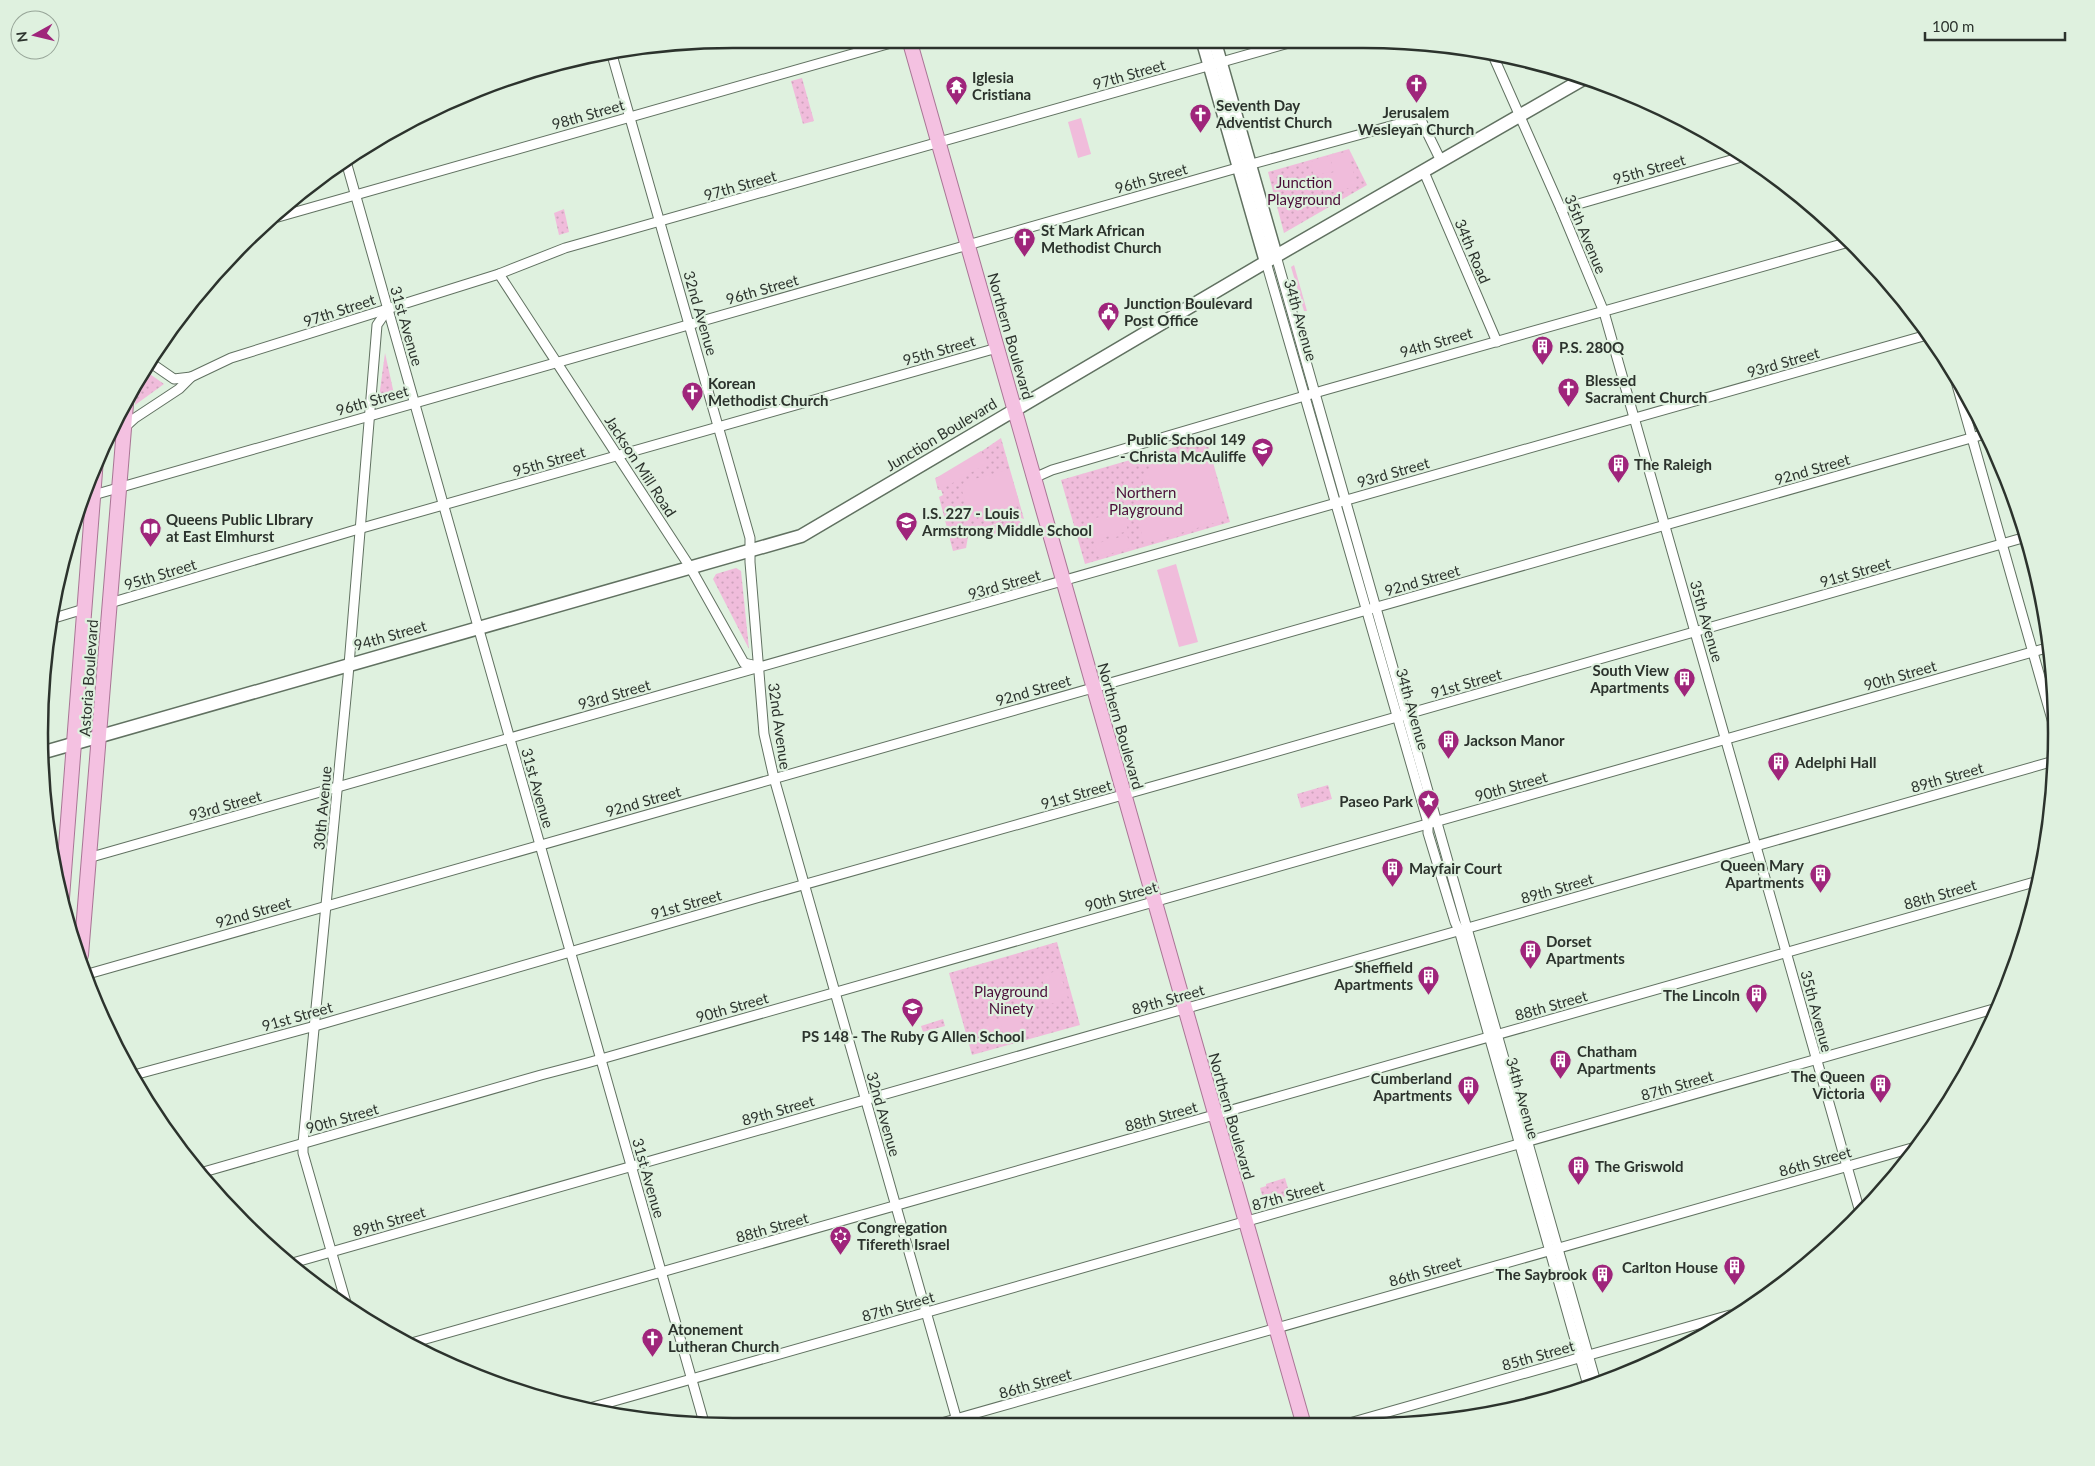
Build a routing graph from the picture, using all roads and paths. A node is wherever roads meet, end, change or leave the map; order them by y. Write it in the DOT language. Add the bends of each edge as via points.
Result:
graph roads {
  1 [pos="873,48"];
  2 [pos="913,48"];
  3 [pos="1207,48"];
  4 [pos="1214,48"];
  5 [pos="1271,48"];
  6 [pos="613,59"];
  7 [pos="1495,61"];
  8 [pos="1215,64"];
  9 [pos="1577,82"];
  10 [pos="1520,116"];
  11 [pos="630,117"];
  12 [pos="939,142"];
  13 [pos="1736,159"];
  14 [pos="1442,160"];
  15 [pos="347,166"];
  16 [pos="1244,166"];
  17 [pos="1424,172"];
  18 [pos="355,194"];
  19 [pos="1561,209"];
  20 [pos="285,215"];
  21 [pos="660,222"];
  22 [pos="1842,244"];
  23 [pos="968,245"];
  24 [pos="1271,259"];
  25 [pos="499,274"];
  26 [pos="388,308"];
  27 [pos="1604,312"];
  28 [pos="690,324"];
  29 [pos="1921,337"];
  30 [pos="1497,342"];
  31 [pos="997,348"];
  32 [pos="558,362"];
  33 [pos="154,365"];
  34 [pos="191,377"];
  35 [pos="1310,395"];
  36 [pos="1961,400"];
  37 [pos="414,402"];
  38 [pos="1015,409"];
  39 [pos="370,415"];
  40 [pos="125,417"];
  41 [pos="1635,418"];
  42 [pos="718,427"];
  43 [pos="124,428"];
  44 [pos="1979,436"];
  45 [pos="1972,438"];
  46 [pos="618,456"];
  47 [pos="1034,478"];
  48 [pos="118,487"];
  49 [pos="91,495"];
  50 [pos="1341,502"];
  51 [pos="88,503"];
  52 [pos="444,505"];
  53 [pos="1665,525"];
  54 [pos="362,528"];
  55 [pos="2019,539"];
  56 [pos="2002,544"];
  57 [pos="750,550"];
  58 [pos="690,567"];
  59 [pos="1063,581"];
  60 [pos="110,603"];
  61 [pos="1371,608"];
  62 [pos="84,610"];
  63 [pos="58,616"];
  64 [pos="478,627"];
  65 [pos="1696,631"];
  66 [pos="2042,649"];
  67 [pos="2033,652"];
  68 [pos="349,664"];
  69 [pos="759,667"];
  70 [pos="1093,687"];
  71 [pos="2047,700"];
  72 [pos="1402,715"];
  73 [pos="100,737"];
  74 [pos="510,738"];
  75 [pos="1726,739"];
  76 [pos="73,744"];
  77 [pos="48,751"];
  78 [pos="2047,763"];
  79 [pos="774,778"];
  80 [pos="338,787"];
  81 [pos="1124,795"];
  82 [pos="1432,822"];
  83 [pos="540,845"];
  84 [pos="1756,846"];
  85 [pos="59,856"];
  86 [pos="88,858"];
  87 [pos="2030,883"];
  88 [pos="805,885"];
  89 [pos="1154,901"];
  90 [pos="327,905"];
  91 [pos="1462,929"];
  92 [pos="82,945"];
  93 [pos="571,952"];
  94 [pos="1787,952"];
  95 [pos="92,973"];
  96 [pos="835,992"];
  97 [pos="1185,1008"];
  98 [pos="1988,1010"];
  99 [pos="315,1026"];
  100 [pos="1492,1035"];
  101 [pos="601,1058"];
  102 [pos="1816,1059"];
  103 [pos="138,1074"];
  104 [pos="866,1099"];
  105 [pos="1215,1115"];
  106 [pos="1523,1142"];
  107 [pos="303,1143"];
  108 [pos="1906,1150"];
  109 [pos="632,1166"];
  110 [pos="1847,1166"];
  111 [pos="207,1172"];
  112 [pos="896,1206"];
  113 [pos="1858,1206"];
  114 [pos="1245,1222"];
  115 [pos="1553,1249"];
  116 [pos="331,1252"];
  117 [pos="297,1262"];
  118 [pos="662,1272"];
  119 [pos="345,1298"];
  120 [pos="926,1312"];
  121 [pos="1719,1318"];
  122 [pos="1276,1328"];
  123 [pos="417,1341"];
  124 [pos="1584,1356"];
  125 [pos="1593,1378"];
  126 [pos="692,1379"];
  127 [pos="1588,1380"];
  128 [pos="600,1405"];
  129 [pos="703,1417"];
  130 [pos="957,1418"];
  131 [pos="972,1418"];
  132 [pos="1302,1418"];
  133 [pos="1367,1418"];
  1 -- 11 [label="street, 98th Street"];
  2 -- 12 [label="main road, Northern Boulevard"];
  3 -- 8 [label="main road, 34th Avenue"];
  4 -- 8 [label="main road, 34th Avenue"];
  5 -- 8 [label="street, 97th Street"];
  6 -- 11 [label="street, 32nd Avenue"];
  7 -- 10 [label="street, 35th Avenue"];
  8 -- 12 [label="street, 97th Street"];
  8 -- 16 [label="main road, 34th Avenue"];
  9 -- 10 [label="main road, Junction Boulevard"];
  10 -- 14 [label="main road, Junction Boulevard"];
  10 -- 19 [label="street, 35th Avenue"];
  11 -- 18 [label="street, 98th Street"];
  11 -- 21 [label="street, 32nd Avenue"];
  12 -- 21 [label="street, 97th Street"];
  12 -- 23 [label="main road, Northern Boulevard"];
  13 -- 19 [label="street, 95th Street"];
  14 -- 16 [label="street, 96th Street" via="1420,118"];
  14 -- 17 [label="main road, Junction Boulevard"];
  15 -- 18 [label="street, 31st Avenue"];
  16 -- 23 [label="street, 96th Street"];
  16 -- 24 [label="main road, 34th Avenue"];
  17 -- 24 [label="main road, Junction Boulevard"];
  17 -- 30 [label="street, 34th Road"];
  18 -- 20 [label="street, 98th Street"];
  18 -- 26 [label="street, 31st Avenue"];
  19 -- 27 [label="street, 35th Avenue"];
  21 -- 25 [label="street, 97th Street" via="565,248"];
  21 -- 28 [label="street, 32nd Avenue"];
  22 -- 27 [label="street, 94th Street"];
  23 -- 28 [label="street, 96th Street"];
  23 -- 31 [label="main road, Northern Boulevard"];
  24 -- 35 [label="street, 34th Avenue"];
  24 -- 38 [label="main road, Junction Boulevard"];
  25 -- 26 [label="street, 97th Street"];
  25 -- 32 [label="street, Jackson Mill Road"];
  26 -- 34 [label="street, 97th Street" via="231,358"];
  26 -- 37 [label="street, 31st Avenue"];
  26 -- 39 [label="street, 30th Avenue" via="377,325"];
  27 -- 30 [label="street, 94th Street"];
  27 -- 41 [label="street, 35th Avenue"];
  28 -- 32 [label="street, 96th Street"];
  28 -- 42 [label="street, 32nd Avenue"];
  29 -- 41 [label="street, 93rd Street"];
  30 -- 35 [label="street, 94th Street"];
  31 -- 38 [label="main road, Northern Boulevard"];
  31 -- 42 [label="street, 95th Street"];
  32 -- 37 [label="street, 96th Street"];
  32 -- 46 [label="street, Jackson Mill Road"];
  33 -- 34 [label="street" via="174,379"];
  34 -- 43 [label="street, 97th Street"];
  35 -- 47 [label="street, 94th Street"];
  35 -- 50 [label="street, 34th Avenue"];
  36 -- 45 [label="street"];
  37 -- 39 [label="street, 96th Street"];
  37 -- 52 [label="street, 31st Avenue"];
  38 -- 47 [label="main road, Northern Boulevard"];
  38 -- 57 [label="main road, Junction Boulevard" via="802,536"];
  39 -- 48 [label="street, 96th Street"];
  39 -- 54 [label="street, 30th Avenue"];
  40 -- 43 [label="main road, Astoria Boulevard"];
  41 -- 50 [label="street, 93rd Street"];
  41 -- 53 [label="street, 35th Avenue"];
  42 -- 46 [label="street, 95th Street"];
  42 -- 57 [label="street, 32nd Avenue" via="739,495"];
  43 -- 48 [label="main road, Astoria Boulevard"];
  44 -- 45 [label="street, 92nd Street"];
  45 -- 53 [label="street, 92nd Street"];
  45 -- 56 [label="street"];
  46 -- 52 [label="street, 95th Street"];
  46 -- 58 [label="street, Jackson Mill Road"];
  47 -- 59 [label="main road, Northern Boulevard"];
  48 -- 49 [label="street, 96th Street"];
  48 -- 60 [label="main road, Astoria Boulevard"];
  50 -- 59 [label="street, 93rd Street"];
  50 -- 61 [label="street, 34th Avenue"];
  51 -- 62 [label="main road, Astoria Boulevard"];
  52 -- 54 [label="street, 95th Street"];
  52 -- 64 [label="street, 31st Avenue"];
  53 -- 61 [label="street, 92nd Street"];
  53 -- 65 [label="street, 35th Avenue"];
  54 -- 60 [label="street, 95th Street"];
  54 -- 68 [label="street, 30th Avenue"];
  55 -- 56 [label="street, 91st Street"];
  56 -- 65 [label="street, 91st Street"];
  56 -- 67 [label="street"];
  57 -- 58 [label="main road, 94th Street"];
  57 -- 69 [label="street, 32nd Avenue"];
  58 -- 64 [label="main road, 94th Street"];
  58 -- 69 [label="street, Jackson Mill Road" via="744,663"];
  59 -- 69 [label="street, 93rd Street"];
  59 -- 70 [label="main road, Northern Boulevard"];
  60 -- 73 [label="main road, Astoria Boulevard"];
  61 -- 70 [label="street, 92nd Street"];
  61 -- 72 [label="street, 34th Avenue"];
  62 -- 63 [label="street"];
  62 -- 76 [label="main road, Astoria Boulevard"];
  64 -- 68 [label="main road, 94th Street"];
  64 -- 74 [label="street, 31st Avenue"];
  65 -- 72 [label="street, 91st Street"];
  65 -- 75 [label="street, 35th Avenue"];
  66 -- 67 [label="street, 90th Street"];
  67 -- 71 [label="street"];
  67 -- 75 [label="street, 90th Street"];
  68 -- 73 [label="main road, 94th Street"];
  68 -- 80 [label="street, 30th Avenue"];
  69 -- 74 [label="street, 93rd Street"];
  69 -- 79 [label="street, 32nd Avenue" via="764,734"];
  70 -- 79 [label="street, 92nd Street"];
  70 -- 81 [label="main road, Northern Boulevard"];
  72 -- 81 [label="street, 91st Street"];
  72 -- 82 [label="street, 34th Avenue"];
  73 -- 76 [label="main road, 94th Street"];
  73 -- 86 [label="main road, Astoria Boulevard"];
  74 -- 80 [label="street, 93rd Street"];
  74 -- 83 [label="street, 31st Avenue"];
  75 -- 82 [label="street, 90th Street"];
  75 -- 84 [label="street, 35th Avenue"];
  76 -- 77 [label="main road, 94th Street"];
  76 -- 85 [label="main road, Astoria Boulevard"];
  78 -- 84 [label="street, 89th Street"];
  79 -- 83 [label="street, 92nd Street"];
  79 -- 88 [label="street, 32nd Avenue"];
  80 -- 86 [label="street, 93rd Street"];
  80 -- 90 [label="street, 30th Avenue"];
  81 -- 88 [label="street, 91st Street"];
  81 -- 89 [label="main road, Northern Boulevard"];
  82 -- 89 [label="street, 90th Street"];
  82 -- 91 [label="street, 34th Avenue"];
  83 -- 90 [label="street, 92nd Street"];
  83 -- 93 [label="street, 31st Avenue"];
  84 -- 91 [label="street, 89th Street"];
  84 -- 94 [label="street, 35th Avenue"];
  86 -- 92 [label="main road, Astoria Boulevard"];
  87 -- 94 [label="street, 88th Street"];
  88 -- 93 [label="street, 91st Street"];
  88 -- 96 [label="street, 32nd Avenue"];
  89 -- 96 [label="street, 90th Street"];
  89 -- 97 [label="main road, Northern Boulevard"];
  90 -- 95 [label="street, 92nd Street"];
  90 -- 99 [label="street, 30th Avenue"];
  91 -- 97 [label="street, 89th Street"];
  91 -- 100 [label="street, 34th Avenue"];
  93 -- 99 [label="street, 91st Street"];
  93 -- 101 [label="street, 31st Avenue"];
  94 -- 100 [label="street, 88th Street"];
  94 -- 102 [label="street, 35th Avenue"];
  96 -- 101 [label="street, 90th Street"];
  96 -- 104 [label="street, 32nd Avenue"];
  97 -- 104 [label="street, 89th Street"];
  97 -- 105 [label="main road, Northern Boulevard"];
  98 -- 102 [label="street, 87th Street"];
  99 -- 103 [label="street, 91st Street"];
  99 -- 107 [label="street, 30th Avenue"];
  100 -- 105 [label="street, 88th Street"];
  100 -- 106 [label="street, 34th Avenue"];
  101 -- 107 [label="street, 90th Street"];
  101 -- 109 [label="street, 31st Avenue"];
  102 -- 106 [label="street, 87th Street"];
  102 -- 110 [label="street, 35th Avenue"];
  104 -- 109 [label="street, 89th Street"];
  104 -- 112 [label="street, 32nd Avenue"];
  105 -- 112 [label="street, 88th Street"];
  105 -- 114 [label="main road, Northern Boulevard"];
  106 -- 114 [label="street, 87th Street"];
  106 -- 115 [label="street, 34th Avenue"];
  107 -- 111 [label="street, 90th Street"];
  107 -- 116 [label="street, 30th Avenue"];
  108 -- 110 [label="street, 86th Street"];
  109 -- 116 [label="street, 89th Street"];
  109 -- 118 [label="street, 31st Avenue"];
  110 -- 113 [label="street, 35th Avenue"];
  110 -- 115 [label="street, 86th Street"];
  112 -- 118 [label="street, 88th Street"];
  112 -- 120 [label="street, 32nd Avenue"];
  114 -- 120 [label="street, 87th Street"];
  114 -- 122 [label="main road, Northern Boulevard"];
  115 -- 122 [label="street, 86th Street"];
  115 -- 124 [label="street, 34th Avenue"];
  116 -- 117 [label="street, 89th Street"];
  116 -- 119 [label="street, 30th Avenue"];
  118 -- 123 [label="street, 88th Street"];
  118 -- 126 [label="street, 31st Avenue"];
  120 -- 126 [label="street, 87th Street"];
  120 -- 130 [label="street, 32nd Avenue"];
  121 -- 124 [label="street, 85th Street"];
  122 -- 131 [label="street, 86th Street"];
  122 -- 132 [label="main road, Northern Boulevard"];
  124 -- 125 [label="street, 34th Avenue"];
  124 -- 127 [label="street, 34th Avenue"];
  124 -- 133 [label="street, 85th Street"];
  126 -- 128 [label="street, 87th Street"];
  126 -- 129 [label="street, 31st Avenue"];
}
